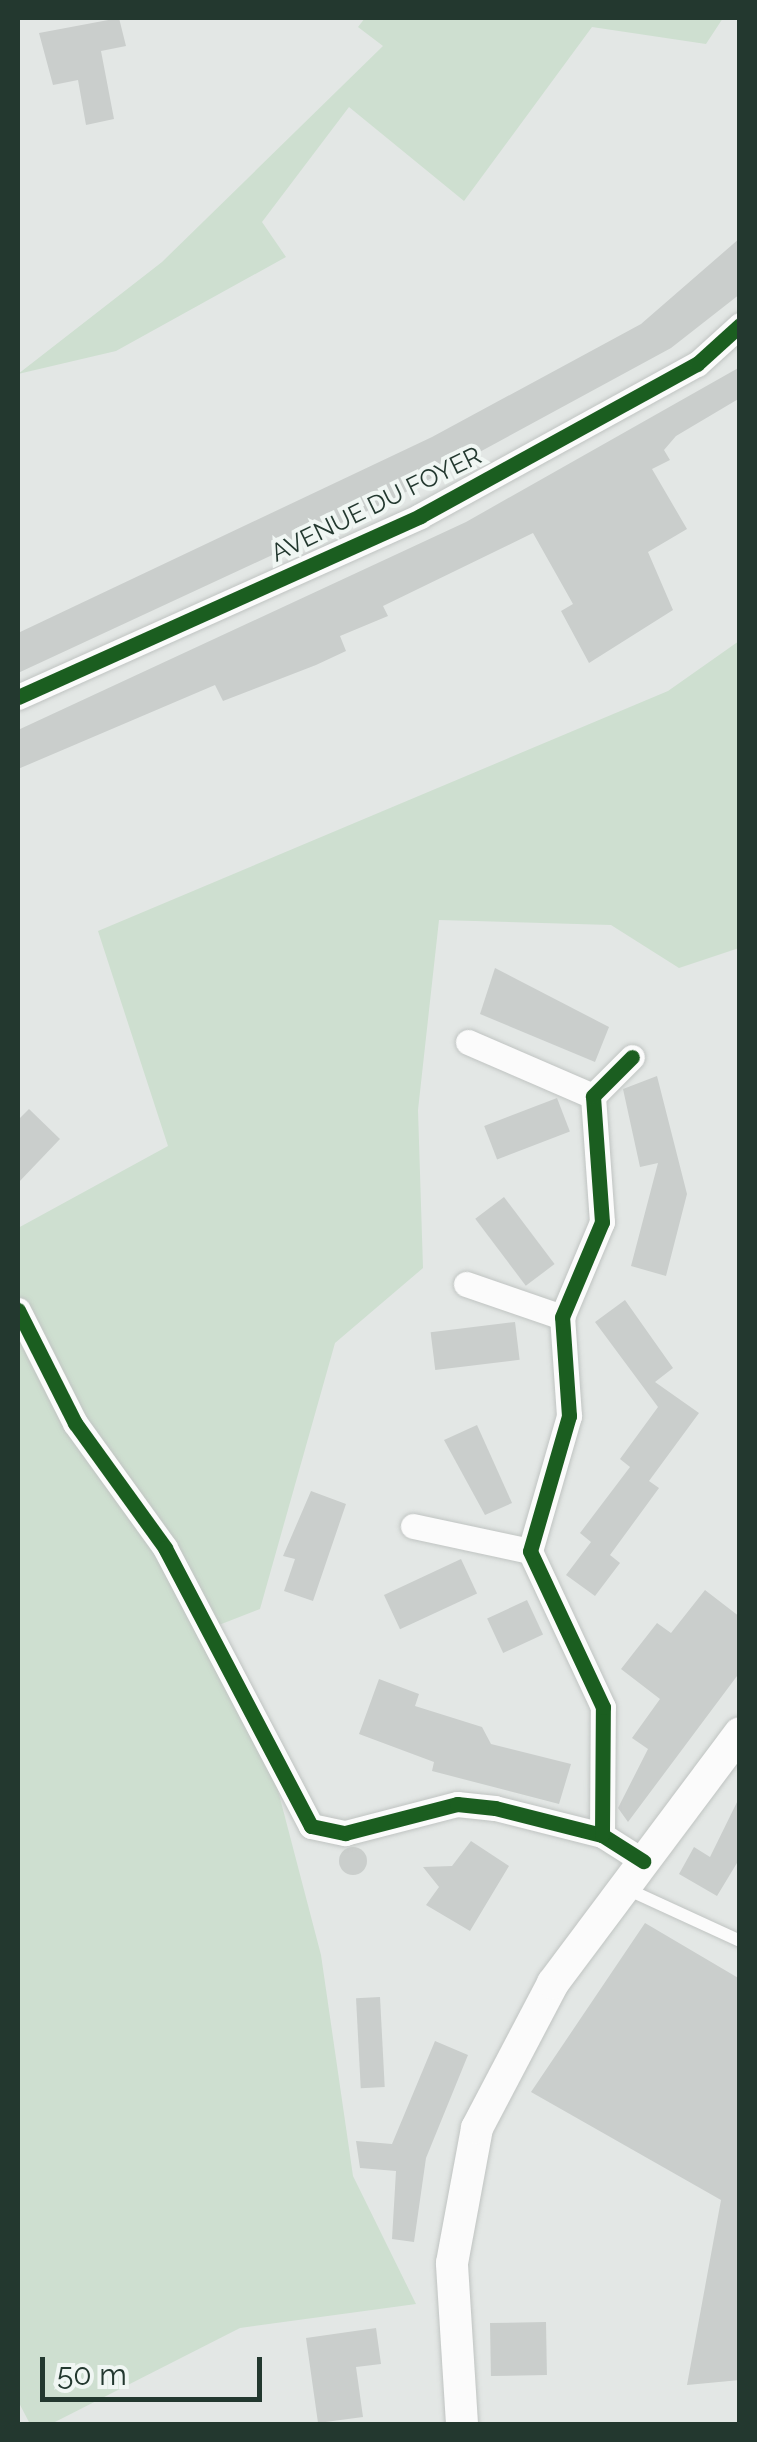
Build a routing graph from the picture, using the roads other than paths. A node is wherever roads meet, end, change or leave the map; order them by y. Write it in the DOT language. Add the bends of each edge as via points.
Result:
graph roads {
  1 [pos="740,326"];
  2 [pos="18,697"];
  3 [pos="468,1042"];
  4 [pos="632,1057"];
  5 [pos="592,1096"];
  6 [pos="466,1284"];
  7 [pos="18,1310"];
  8 [pos="562,1317"];
  9 [pos="413,1526"];
  10 [pos="530,1552"];
  11 [pos="740,1733"];
  12 [pos="602,1835"];
  13 [pos="634,1874"];
  14 [pos="740,1941"];
  15 [pos="462,2424"];
  1 -- 2 [label="street, AVENUE DU FOYER" via="697,364 420,516"];
  3 -- 5 [label="street"];
  4 -- 5 [label="street"];
  5 -- 8 [label="street" via="602,1222"];
  6 -- 8 [label="street"];
  7 -- 12 [label="street" via="75,1423 165,1548 311,1826 345,1833 457,1804"];
  8 -- 10 [label="street" via="569,1416"];
  9 -- 10 [label="street"];
  10 -- 12 [label="street" via="603,1707"];
  11 -- 13 [label="main road"];
  12 -- 13 [label="street"];
  13 -- 14 [label="lane"];
  13 -- 15 [label="main road" via="528,2024 464,2165 452,2263"];
}
